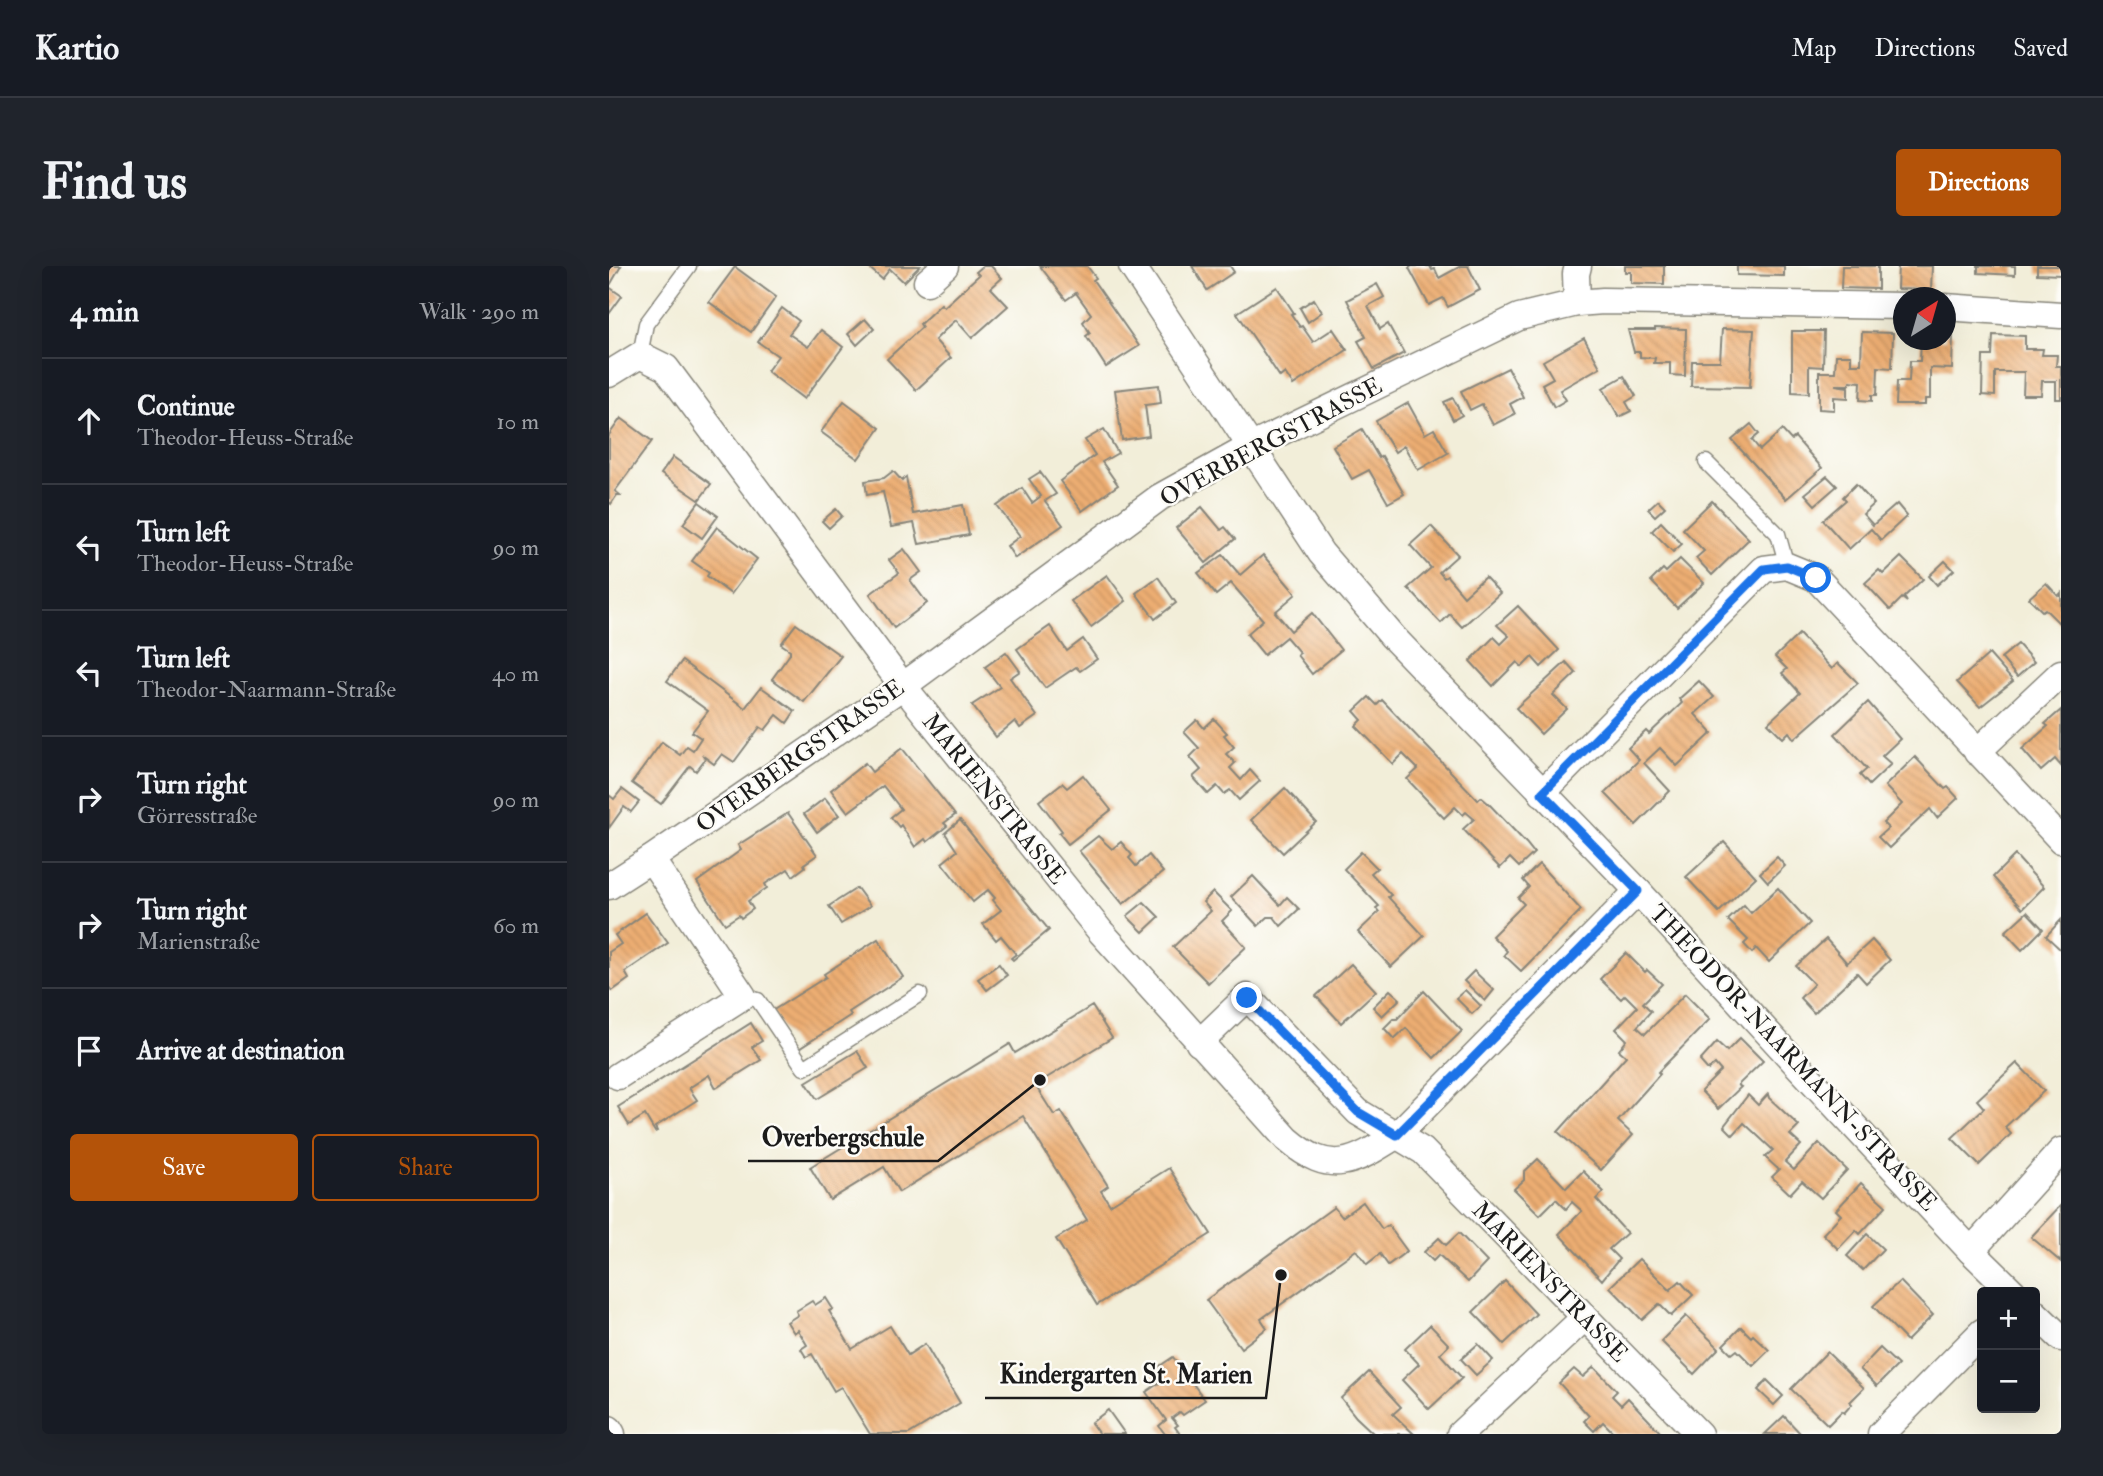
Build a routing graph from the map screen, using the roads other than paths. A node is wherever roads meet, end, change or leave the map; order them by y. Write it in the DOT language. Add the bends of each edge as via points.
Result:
graph roads {
  1 [pos="689,266"];
  2 [pos="1132,266"];
  3 [pos="1578,266"];
  4 [pos="1577,303"];
  5 [pos="1893,306"];
  6 [pos="1956,308"];
  7 [pos="2061,315"];
  8 [pos="640,355"];
  9 [pos="609,374"];
  10 [pos="1250,447"];
  11 [pos="1706,462"];
  12 [pos="1787,566"];
  13 [pos="2061,673"];
  14 [pos="903,686"];
  15 [pos="1977,752"];
  16 [pos="1542,793"];
  17 [pos="2061,840"];
  18 [pos="651,859"];
  19 [pos="609,886"];
  20 [pos="1638,891"];
  21 [pos="921,994"];
  22 [pos="743,996"];
  23 [pos="1199,1043"];
  24 [pos="618,1076"];
  25 [pos="1397,1135"];
  26 [pos="2061,1151"];
  27 [pos="1971,1251"];
  28 [pos="2008,1287"];
  29 [pos="1584,1318"];
  30 [pos="2040,1318"];
  31 [pos="1977,1337"];
  32 [pos="2061,1338"];
  33 [pos="609,1429"];
  34 [pos="612,1434"];
  35 [pos="1459,1434"];
  36 [pos="1699,1434"];
  37 [pos="1881,1434"];
  1 -- 8 [label="lane" via="646,324"];
  2 -- 10 [label="street, THEODOR-NAARMANN-STRASSE"];
  3 -- 4 [label="street"];
  4 -- 5 [label="street, OVERBERGSTRASSE"];
  4 -- 10 [label="street, OVERBERGSTRASSE" via="1519,317"];
  6 -- 7 [label="street"];
  8 -- 9 [label="street"];
  8 -- 14 [label="street, MARIENSTRASSE" via="666,368"];
  10 -- 14 [label="street, OVERBERGSTRASSE" via="1160,497"];
  10 -- 16 [label="street, THEODOR-NAARMANN-STRASSE" via="1321,553 1393,637"];
  11 -- 12 [label="lane" via="1778,534"];
  12 -- 15 [label="street" via="1816,578"];
  12 -- 16 [label="street" via="1764,569"];
  13 -- 15 [label="street"];
  14 -- 18 [label="street, OVERBERGSTRASSE"];
  14 -- 23 [label="street, MARIENSTRASSE" via="1101,932"];
  15 -- 17 [label="street"];
  16 -- 20 [label="street, THEODOR-NAARMANN-STRASSE"];
  18 -- 19 [label="street, OVERBERGSTRASSE"];
  18 -- 22 [label="street"];
  20 -- 25 [label="street"];
  20 -- 27 [label="street, THEODOR-NAARMANN-STRASSE"];
  21 -- 22 [label="lane" via="804,1068 758,1000"];
  22 -- 24 [label="street"];
  23 -- 25 [label="street, MARIENSTRASSE" via="1303,1153 1336,1164 1365,1155"];
  23 -- 25 [label="street, MARIENSTRASSE" via="1247,998 1358,1112"];
  25 -- 29 [label="street, MARIENSTRASSE" via="1423,1151"];
  26 -- 27 [label="street"];
  27 -- 28 [label="street, THEODOR-NAARMANN-STRASSE"];
  29 -- 35 [label="street"];
  29 -- 36 [label="street, MARIENSTRASSE"];
  30 -- 32 [label="street"];
  31 -- 37 [label="street"];
  33 -- 34 [label="street"];
}
